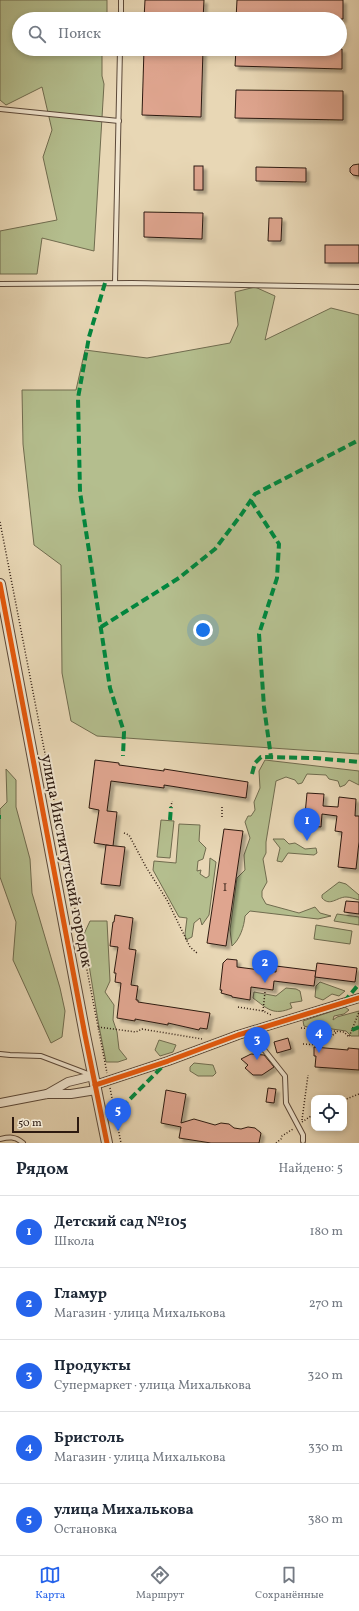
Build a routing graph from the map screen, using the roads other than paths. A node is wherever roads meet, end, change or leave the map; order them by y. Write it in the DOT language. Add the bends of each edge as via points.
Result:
graph roads {
  1 [pos="121,0"];
  2 [pos="121,12"];
  3 [pos="120,56"];
  4 [pos="0,109"];
  5 [pos="119,121"];
  6 [pos="115,283"];
  7 [pos="0,284"];
  8 [pos="359,286"];
  9 [pos="0,584"];
  10 [pos="359,998"];
  11 [pos="250,1031"];
  12 [pos="0,1054"];
  13 [pos="95,1084"];
  14 [pos="47,1094"];
  15 [pos="0,1103"];
  16 [pos="0,1139"];
  17 [pos="303,1141"];
  18 [pos="23,1143"];
  19 [pos="107,1143"];
  1 -- 2 [label="lane"];
  3 -- 5 [label="lane"];
  4 -- 5 [label="lane"];
  5 -- 6 [label="lane"];
  6 -- 7 [label="lane"];
  6 -- 8 [label="lane"];
  9 -- 13 [label="street, улица Институтский городок"];
  10 -- 11 [label="street"];
  11 -- 13 [label="street"];
  11 -- 17 [label="lane" via="285,1076 286,1103 303,1135"];
  12 -- 13 [label="lane" via="41,1056"];
  13 -- 14 [label="street" via="71,1094"];
  13 -- 14 [label="street" via="68,1082"];
  13 -- 19 [label="street, улица Институтский городок"];
  14 -- 15 [label="street"];
  16 -- 18 [label="lane" via="16,1138"];
}
